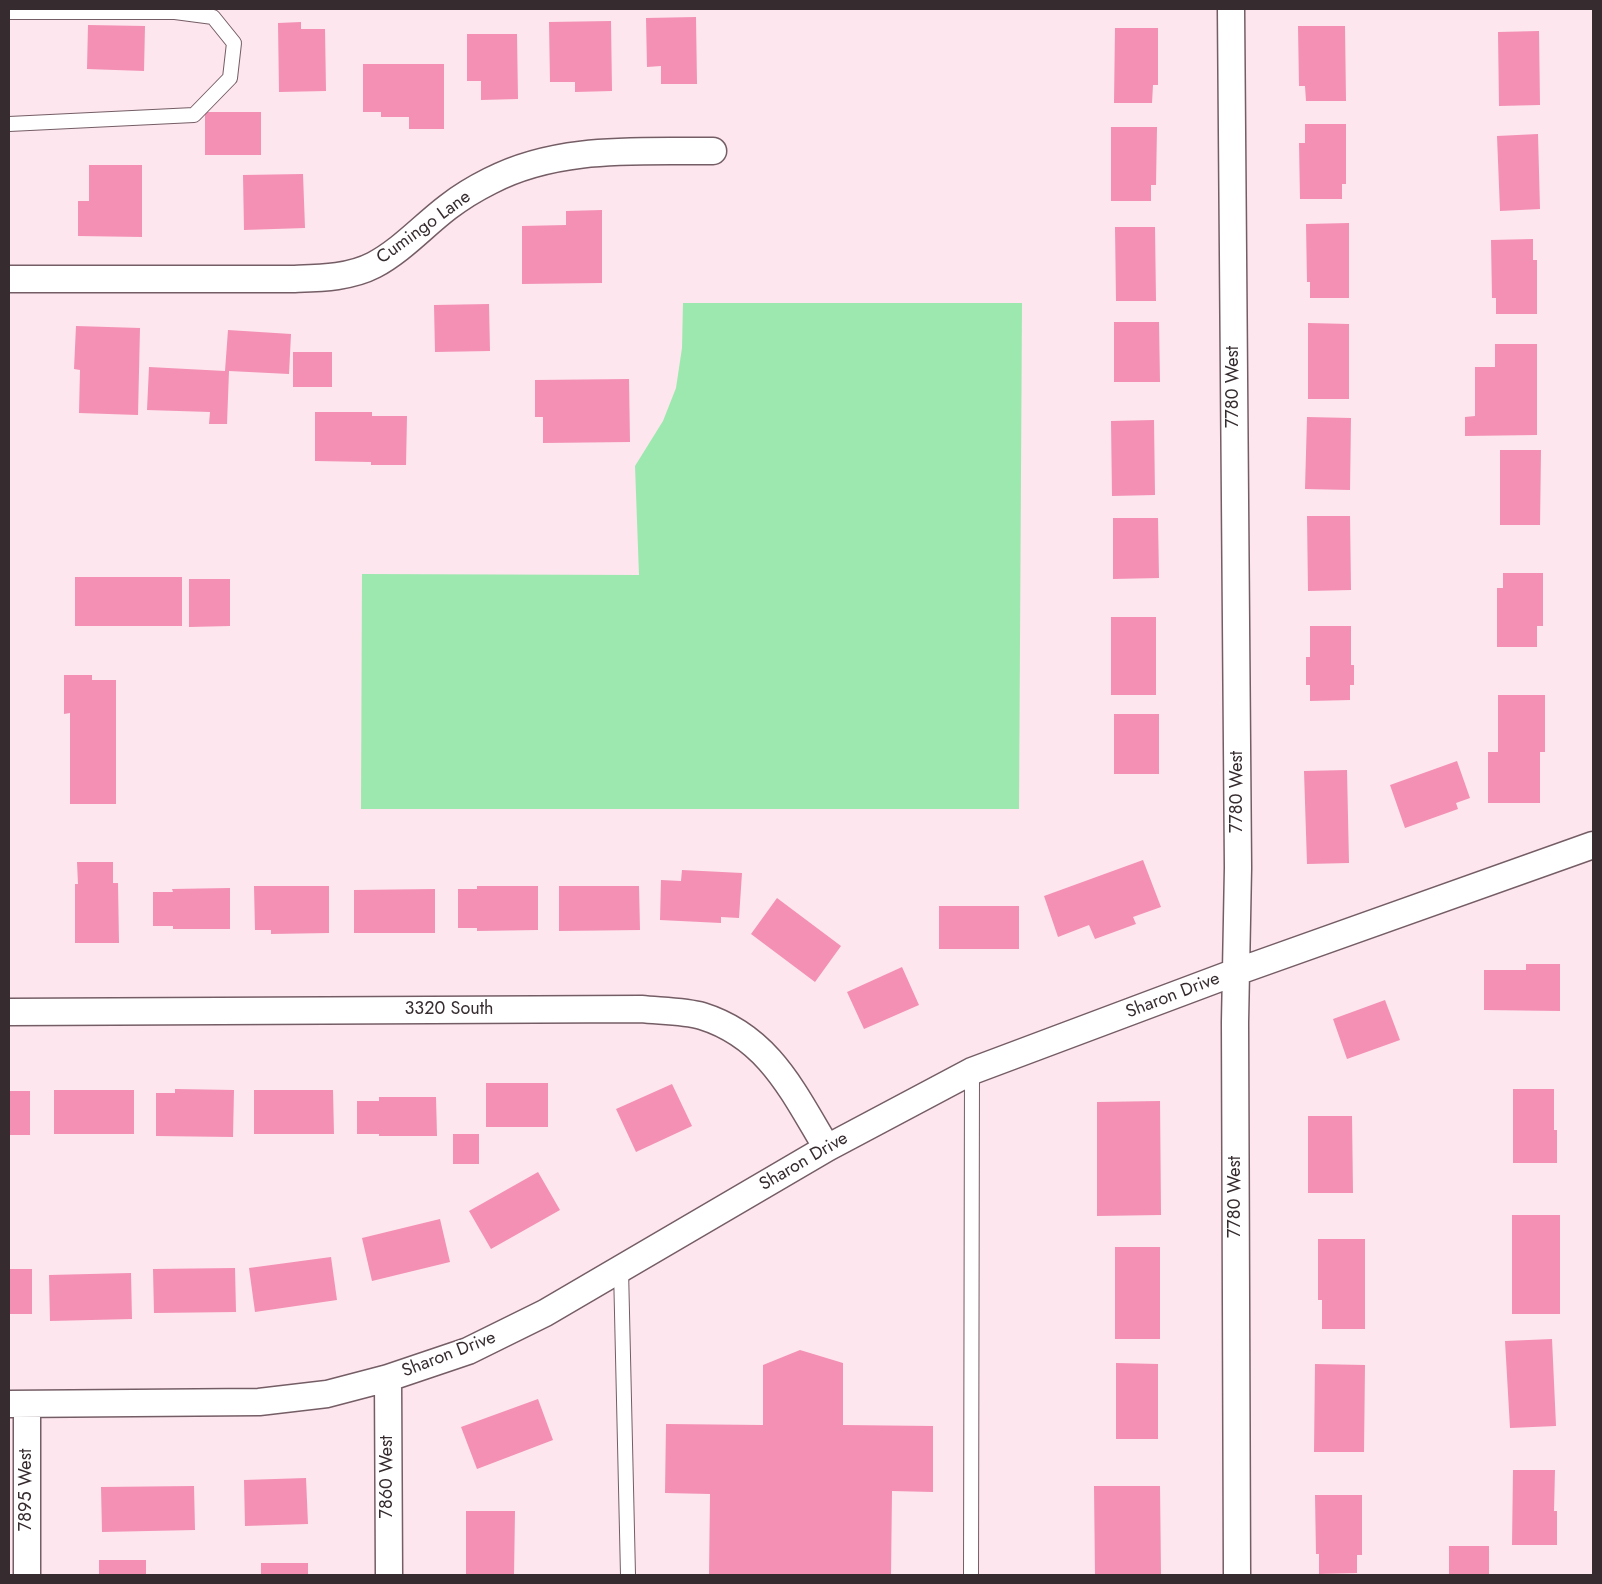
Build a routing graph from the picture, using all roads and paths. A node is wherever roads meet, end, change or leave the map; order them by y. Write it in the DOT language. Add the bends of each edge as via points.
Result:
graph roads {
  1 [pos="1231,9"];
  2 [pos="9,12"];
  3 [pos="9,124"];
  4 [pos="713,151"];
  5 [pos="9,279"];
  6 [pos="1593,845"];
  7 [pos="1236,972"];
  8 [pos="9,1012"];
  9 [pos="972,1071"];
  10 [pos="827,1148"];
  11 [pos="621,1269"];
  12 [pos="388,1378"];
  13 [pos="18,1404"];
  14 [pos="27,1575"];
  15 [pos="389,1575"];
  16 [pos="628,1575"];
  17 [pos="971,1575"];
  18 [pos="1237,1575"];
  1 -- 7 [label="street, 7780 West" via="1238,858"];
  2 -- 3 [label="lane" via="175,12 213,18 234,43 230,78 194,115"];
  4 -- 5 [label="street, Cumingo Lane" via="590,153 543,160 491,180 449,207 373,265 338,277"];
  6 -- 7 [label="street, Sharon Drive"];
  7 -- 9 [label="street, Sharon Drive"];
  7 -- 18 [label="street, 7780 West"];
  8 -- 10 [label="street, 3320 South" via="641,1009 701,1016 739,1032 759,1049 777,1068"];
  9 -- 10 [label="street, Sharon Drive"];
  9 -- 17 [label="lane"];
  10 -- 11 [label="street, Sharon Drive"];
  11 -- 12 [label="street, Sharon Drive" via="545,1313 468,1351"];
  11 -- 16 [label="lane"];
  12 -- 13 [label="street, Sharon Drive" via="327,1394 259,1402"];
  12 -- 15 [label="street, 7860 West"];
  13 -- 14 [label="street, 7895 West"];
}
